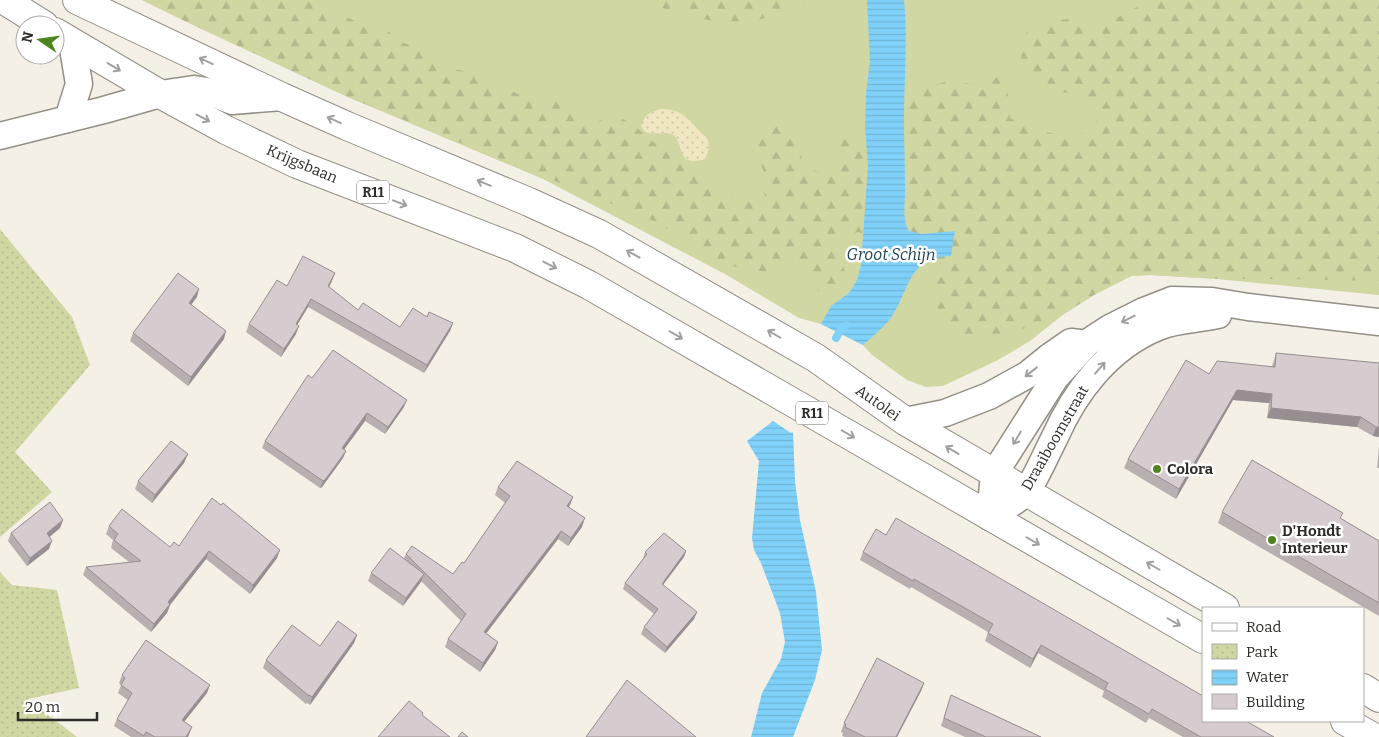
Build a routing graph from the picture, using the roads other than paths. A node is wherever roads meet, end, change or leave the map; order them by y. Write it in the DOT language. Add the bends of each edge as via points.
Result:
graph roads {
  1 [pos="4,0"];
  2 [pos="77,0"];
  3 [pos="28,15"];
  4 [pos="65,38"];
  5 [pos="65,40"];
  6 [pos="160,94"];
  7 [pos="282,97"];
  8 [pos="68,119"];
  9 [pos="0,136"];
  10 [pos="1248,307"];
  11 [pos="1379,322"];
  12 [pos="1087,343"];
  13 [pos="904,421"];
  14 [pos="994,474"];
  15 [pos="1026,492"];
  16 [pos="990,517"];
  17 [pos="1223,607"];
  18 [pos="1202,638"];
  19 [pos="1364,689"];
  20 [pos="1379,698"];
  21 [pos="1347,722"];
  22 [pos="1373,737"];
  1 -- 3 [label="main road"];
  7 -- 2 [label="main road, one-way"];
  4 -- 6 [label="main road, Krijgsbaan / R11, one-way"];
  5 -- 8 [label="street" via="79,84"];
  6 -- 7 [label="street" via="194,89 232,101"];
  6 -- 8 [label="street"];
  6 -- 16 [label="main road, Krijgsbaan / R11, one-way" via="297,164 515,248 589,284"];
  13 -- 7 [label="main road, Autolei, one-way" via="816,358 598,234"];
  8 -- 9 [label="street"];
  10 -- 11 [label="street, Draaiboomstraat"];
  10 -- 12 [label="street, Draaiboomstraat, one-way" via="1212,301 1172,300 1110,328"];
  15 -- 10 [label="street, Draaiboomstraat, one-way" via="1063,419 1110,355 1159,326"];
  12 -- 13 [label="street, Draaiboomstraat, one-way" via="1071,342 1027,375 974,403"];
  12 -- 14 [label="street, Draaiboomstraat, one-way" via="1055,378"];
  14 -- 13 [label="main road, Autolei, one-way"];
  14 -- 15 [label="main road, Autolei"];
  14 -- 16 [label="street, Draaiboomstraat"];
  15 -- 16 [label="street, Draaiboomstraat"];
  17 -- 15 [label="main road, Autolei, one-way"];
  16 -- 18 [label="main road, R11, one-way"];
  19 -- 20 [label="main road"];
  21 -- 22 [label="main road"];
}
